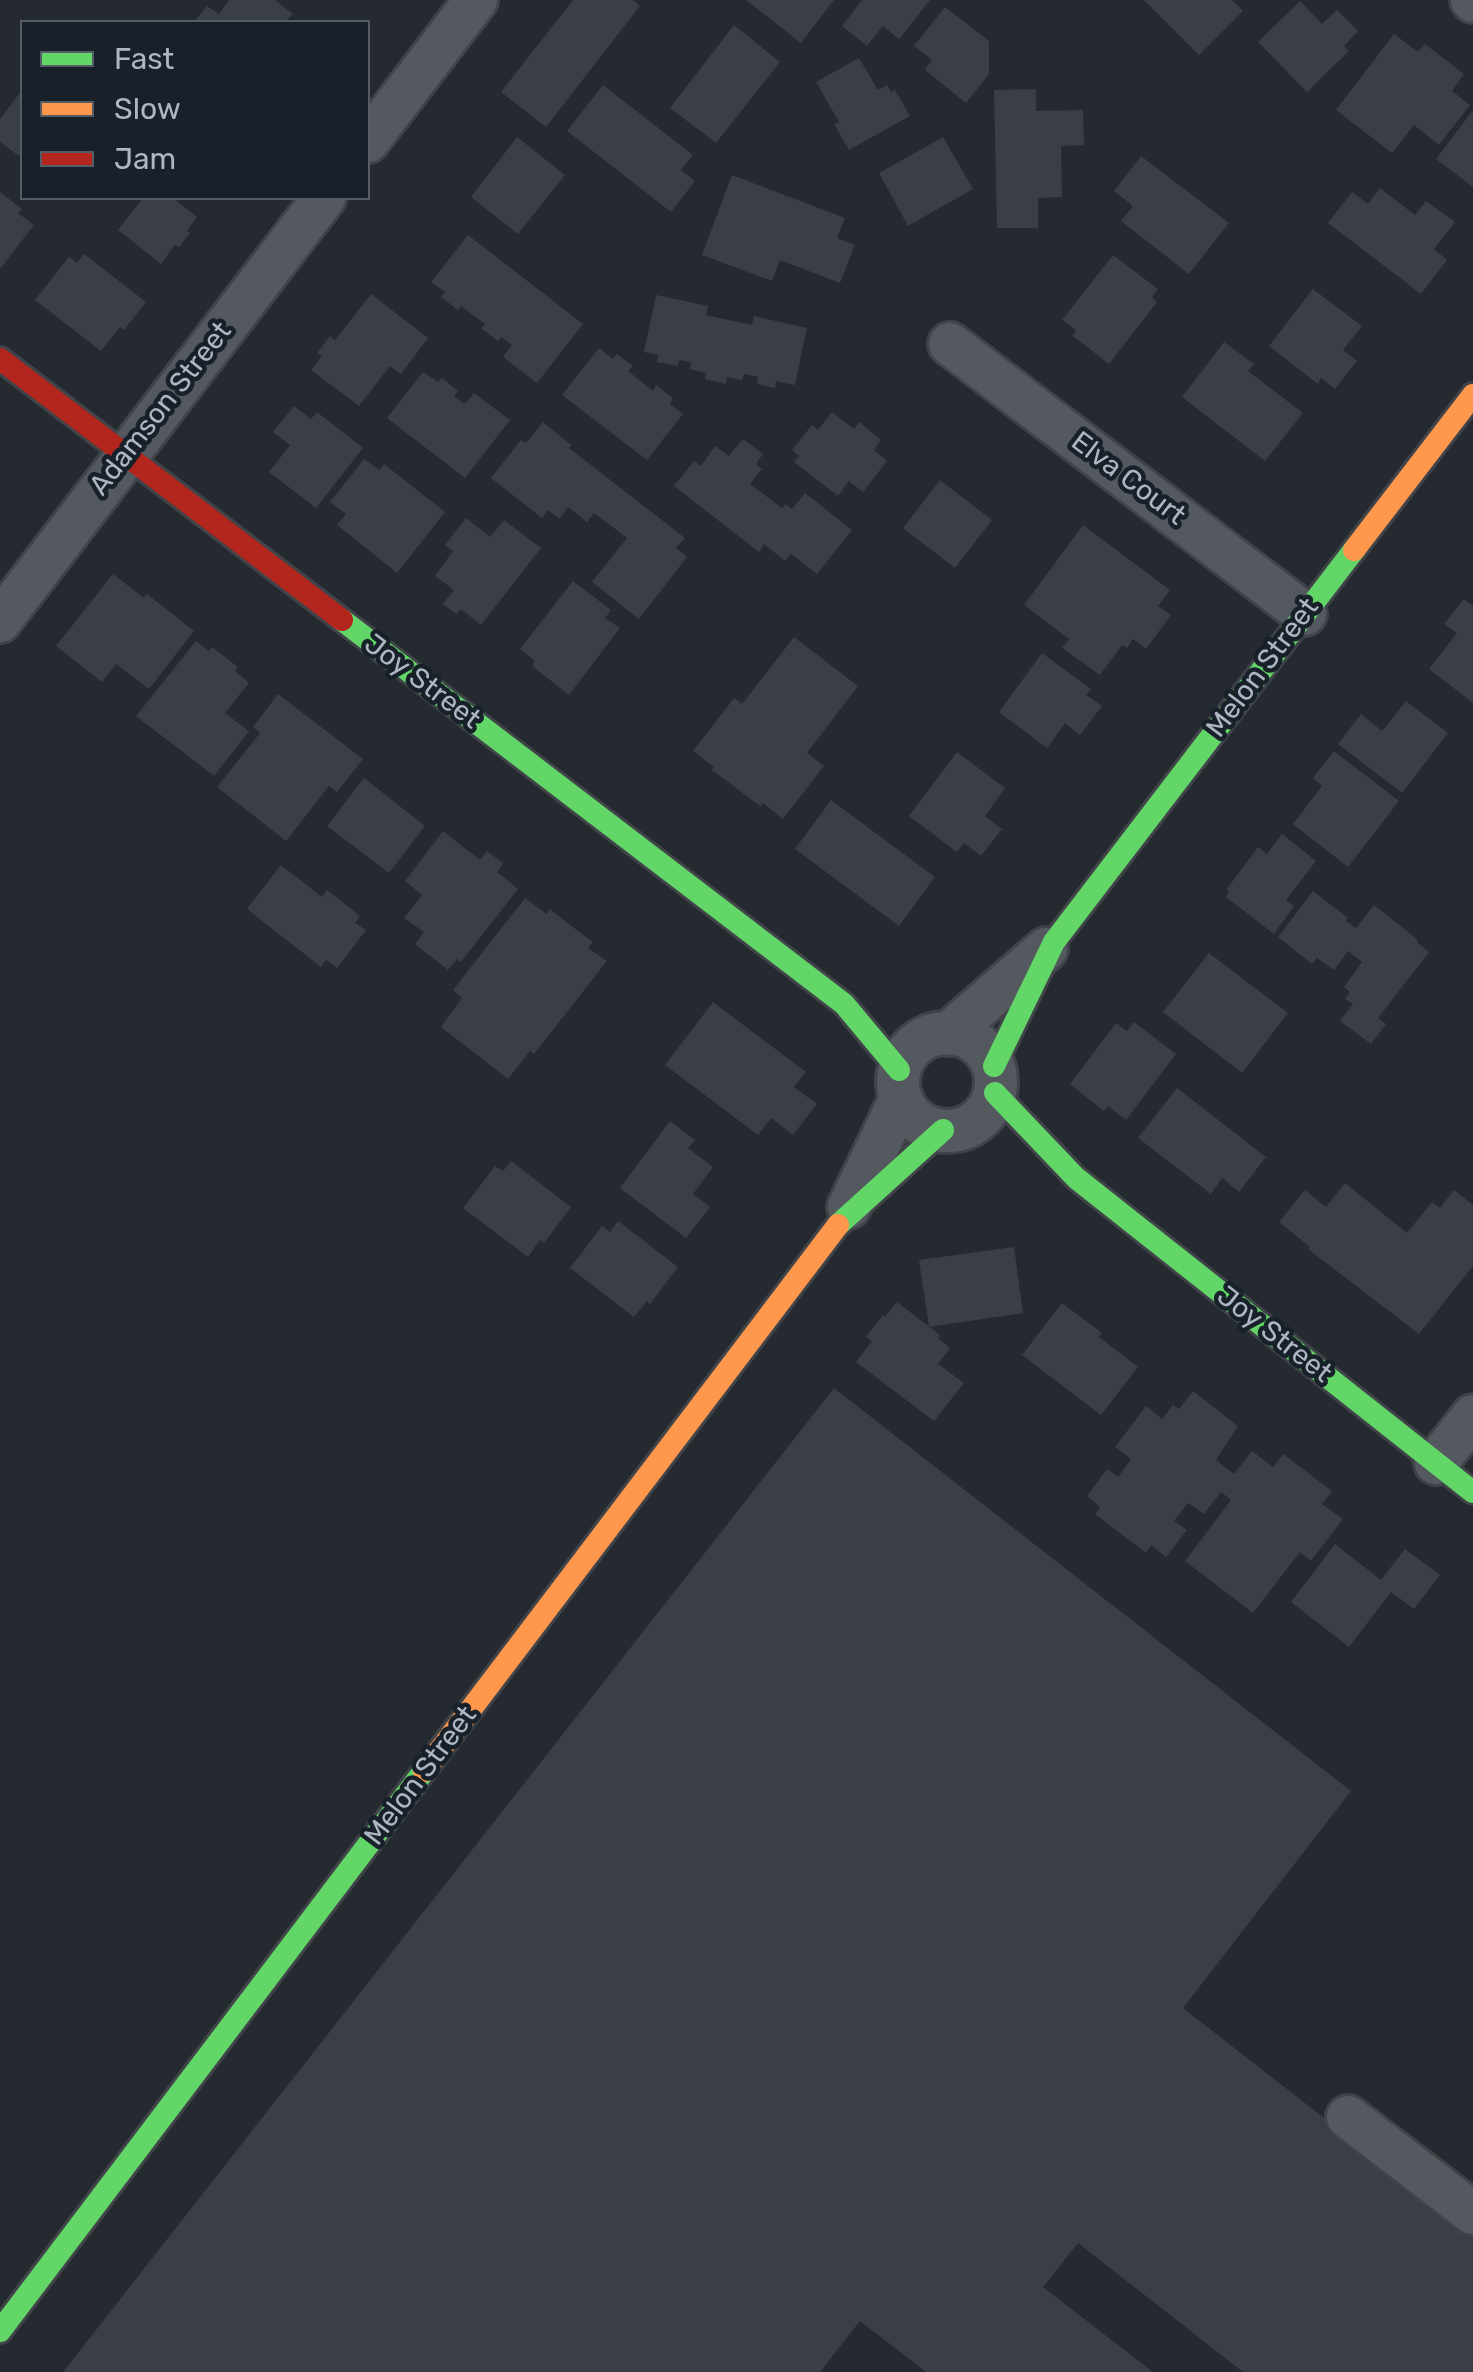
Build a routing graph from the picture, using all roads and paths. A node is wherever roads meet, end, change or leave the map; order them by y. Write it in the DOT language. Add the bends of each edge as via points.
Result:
graph roads {
  1 [pos="476,0"];
  2 [pos="370,138"];
  3 [pos="322,200"];
  4 [pos="950,344"];
  5 [pos="0,359"];
  6 [pos="1473,395"];
  7 [pos="125,456"];
  8 [pos="1305,614"];
  9 [pos="0,620"];
  10 [pos="1054,942"];
  11 [pos="844,1004"];
  12 [pos="918,1060"];
  13 [pos="976,1104"];
  14 [pos="1076,1178"];
  15 [pos="842,1220"];
  16 [pos="1473,1416"];
  17 [pos="1436,1464"];
  18 [pos="1473,1492"];
  19 [pos="1348,2117"];
  20 [pos="1473,2213"];
  21 [pos="0,2331"];
  1 -- 2 [label="street"];
  3 -- 7 [label="street, Adamson Street"];
  4 -- 8 [label="street, Elva Court"];
  5 -- 7 [label="street, Joy Street"];
  6 -- 8 [label="street, Melon Street"];
  7 -- 9 [label="street, Adamson Street"];
  7 -- 11 [label="street, Joy Street"];
  8 -- 10 [label="street, Melon Street"];
  10 -- 12 [label="street, Melon Street"];
  10 -- 13 [label="street, Melon Street"];
  11 -- 12 [label="street, Joy Street"];
  12 -- 13 [label="street" via="918,1121"];
  12 -- 13 [label="street" via="957,1033 973,1040 985,1051"];
  12 -- 15 [label="street, Melon Street"];
  13 -- 14 [label="street, Joy Street"];
  13 -- 15 [label="street, Melon Street"];
  14 -- 17 [label="street, Joy Street"];
  15 -- 21 [label="street, Melon Street"];
  16 -- 17 [label="street"];
  17 -- 18 [label="street, Joy Street"];
  19 -- 20 [label="street"];
}
